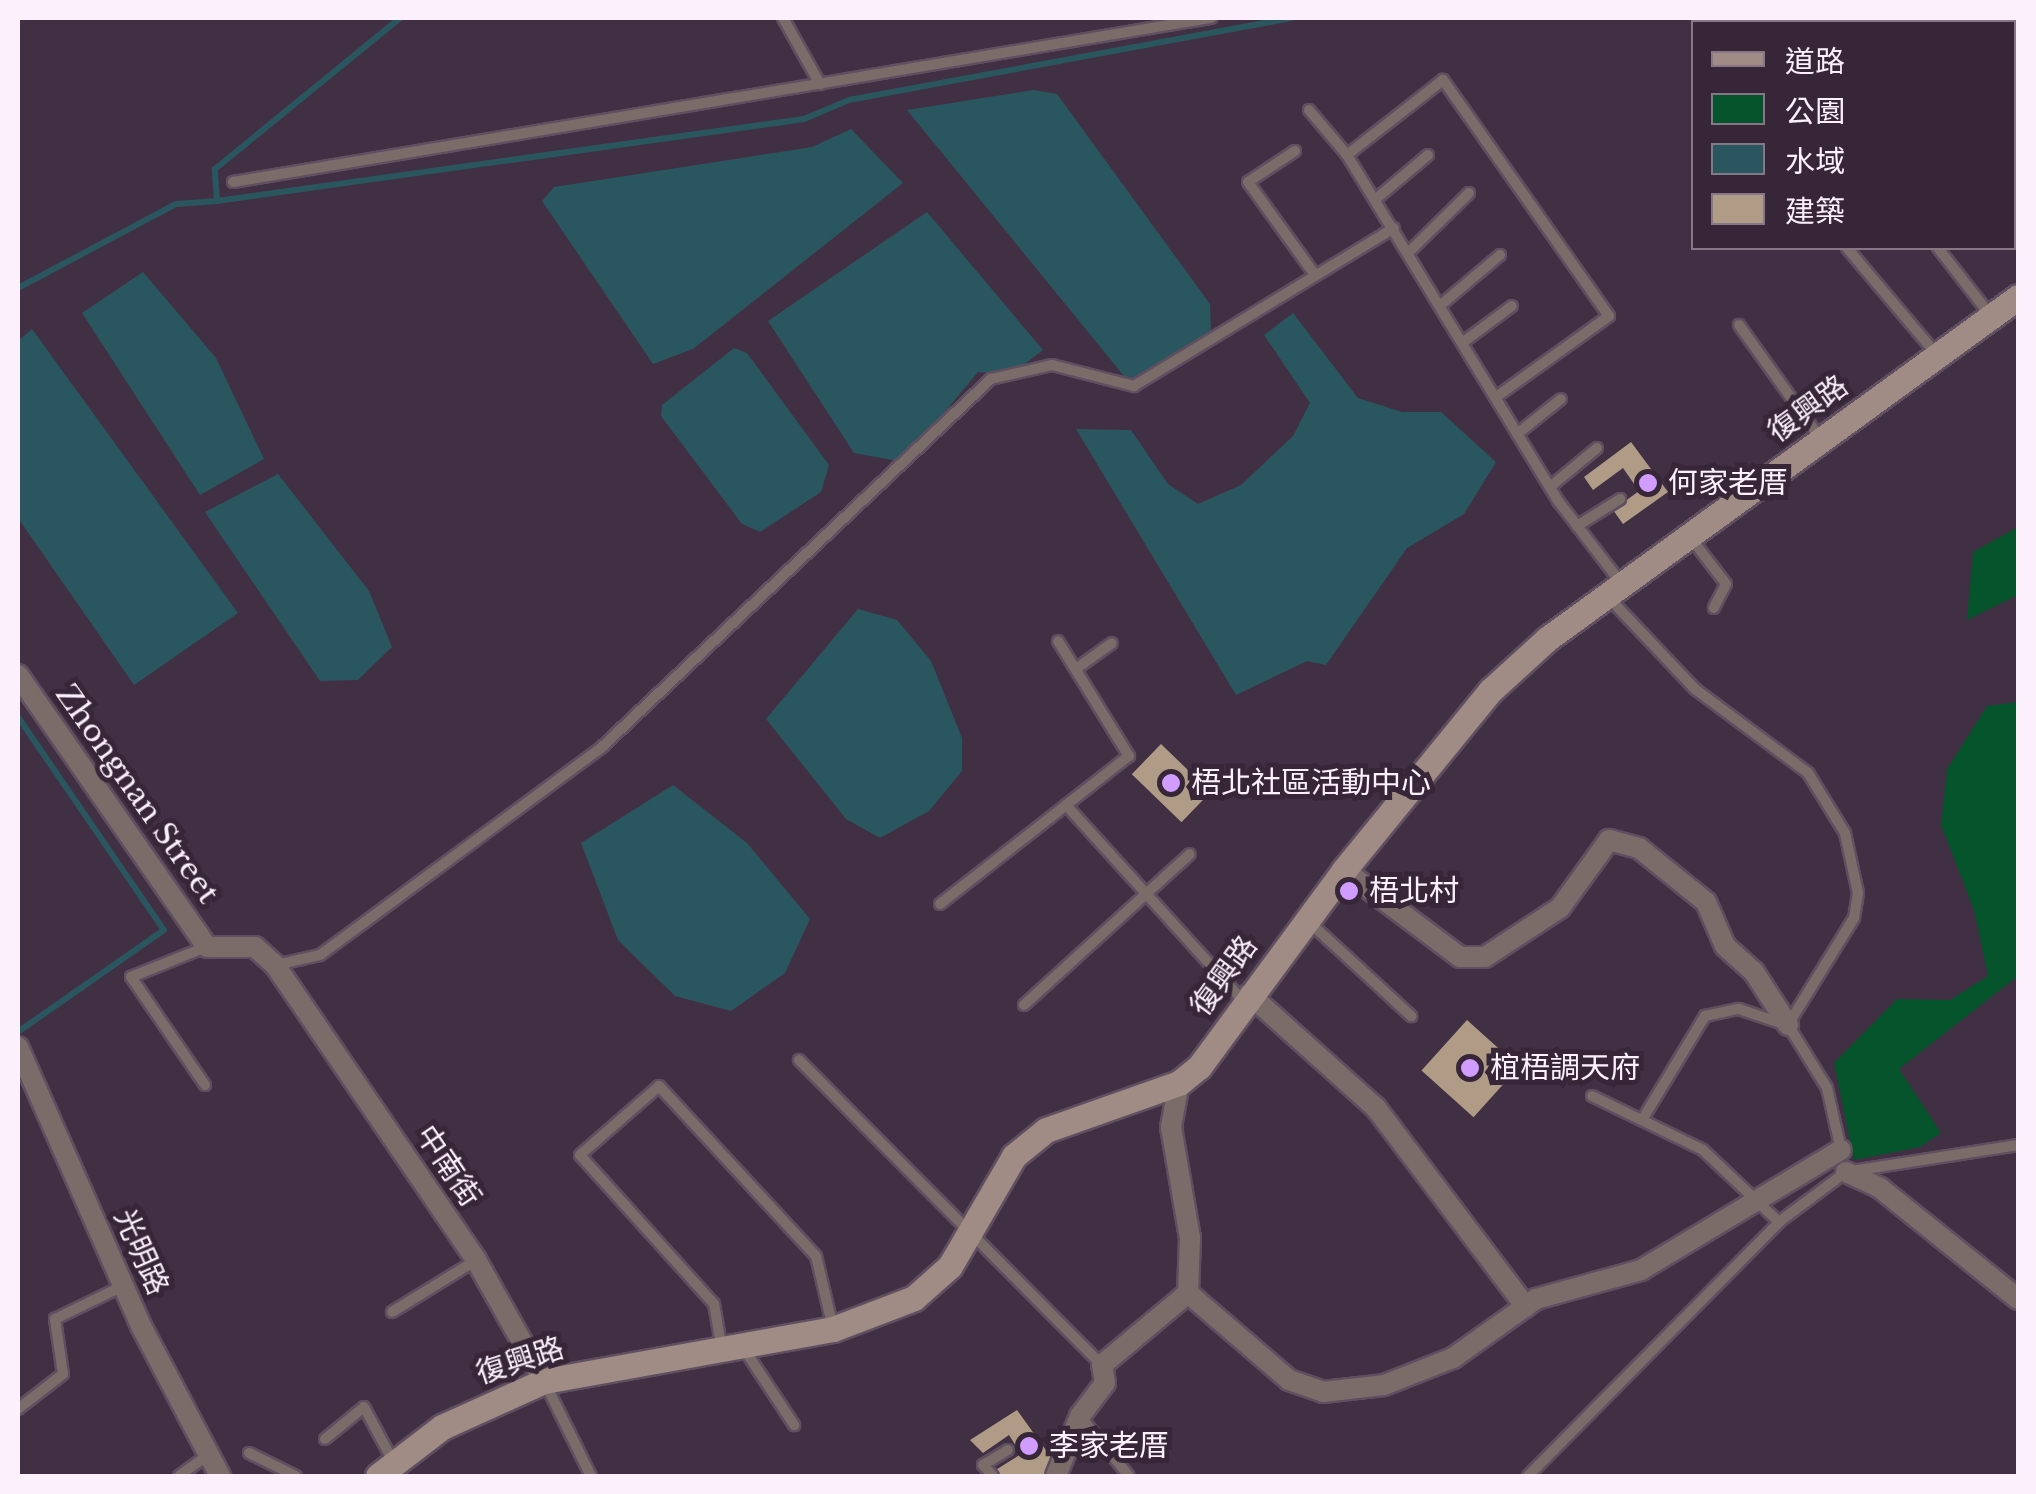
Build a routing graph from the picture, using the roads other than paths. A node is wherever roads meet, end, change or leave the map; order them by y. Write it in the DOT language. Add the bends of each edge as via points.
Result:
graph roads {
  1 [pos="783,18"];
  2 [pos="1211,18"];
  3 [pos="820,84"];
  4 [pos="1309,110"];
  5 [pos="1295,151"];
  6 [pos="1347,154"];
  7 [pos="1428,155"];
  8 [pos="233,182"];
  9 [pos="1469,193"];
  10 [pos="1376,200"];
  11 [pos="1394,228"];
  12 [pos="1849,250"];
  13 [pos="1940,250"];
  14 [pos="1409,252"];
  15 [pos="1500,255"];
  16 [pos="1315,275"];
  17 [pos="2018,297"];
  18 [pos="1442,304"];
  19 [pos="1512,306"];
  20 [pos="1991,316"];
  21 [pos="1739,324"];
  22 [pos="1466,340"];
  23 [pos="1938,357"];
  24 [pos="1496,398"];
  25 [pos="1561,399"];
  26 [pos="1517,434"];
  27 [pos="1821,439"];
  28 [pos="1597,448"];
  29 [pos="1550,487"];
  30 [pos="1620,498"];
  31 [pos="1577,526"];
  32 [pos="1690,536"];
  33 [pos="1615,591"];
  34 [pos="1714,608"];
  35 [pos="1058,641"];
  36 [pos="1112,643"];
  37 [pos="1076,669"];
  38 [pos="18,675"];
  39 [pos="1066,805"];
  40 [pos="1190,854"];
  41 [pos="1344,870"];
  42 [pos="1148,895"];
  43 [pos="940,904"];
  44 [pos="1306,919"];
  45 [pos="208,946"];
  46 [pos="275,965"];
  47 [pos="1246,998"];
  48 [pos="1024,1006"];
  49 [pos="1411,1016"];
  50 [pos="1788,1025"];
  51 [pos="18,1046"];
  52 [pos="798,1060"];
  53 [pos="1179,1083"];
  54 [pos="204,1086"];
  55 [pos="1592,1096"];
  56 [pos="1642,1120"];
  57 [pos="2018,1145"];
  58 [pos="1841,1150"];
  59 [pos="1846,1172"];
  60 [pos="1758,1198"];
  61 [pos="1778,1222"];
  62 [pos="972,1229"];
  63 [pos="476,1260"];
  64 [pos="123,1286"];
  65 [pos="1188,1293"];
  66 [pos="2018,1299"];
  67 [pos="1526,1306"];
  68 [pos="392,1312"];
  69 [pos="833,1329"];
  70 [pos="732,1348"];
  71 [pos="1102,1365"];
  72 [pos="544,1382"];
  73 [pos="18,1409"];
  74 [pos="1080,1416"];
  75 [pos="794,1424"];
  76 [pos="325,1439"];
  77 [pos="1008,1450"];
  78 [pos="249,1453"];
  79 [pos="207,1456"];
  80 [pos="386,1469"];
  81 [pos="179,1476"];
  82 [pos="220,1476"];
  83 [pos="296,1476"];
  84 [pos="591,1476"];
  85 [pos="993,1476"];
  86 [pos="1056,1476"];
  87 [pos="1129,1476"];
  88 [pos="1528,1476"];
  1 -- 3 [label="lane"];
  2 -- 3 [label="lane"];
  3 -- 8 [label="lane"];
  4 -- 6 [label="lane"];
  5 -- 16 [label="lane" via="1248,182"];
  6 -- 10 [label="lane"];
  6 -- 24 [label="lane" via="1443,80 1610,316"];
  7 -- 10 [label="lane"];
  9 -- 14 [label="lane"];
  10 -- 11 [label="lane"];
  11 -- 14 [label="lane"];
  11 -- 16 [label="lane"];
  12 -- 23 [label="lane"];
  13 -- 20 [label="lane"];
  14 -- 18 [label="lane"];
  15 -- 18 [label="lane"];
  16 -- 46 [label="lane" via="1134,386 1052,366 991,379 603,746 320,954"];
  17 -- 20 [label="street, 復興路"];
  18 -- 22 [label="lane"];
  19 -- 22 [label="lane"];
  20 -- 23 [label="street, 復興路"];
  21 -- 27 [label="lane"];
  22 -- 24 [label="lane"];
  23 -- 27 [label="street, 復興路"];
  24 -- 26 [label="lane"];
  25 -- 26 [label="lane"];
  26 -- 29 [label="lane"];
  27 -- 32 [label="street, 復興路"];
  28 -- 29 [label="lane"];
  29 -- 31 [label="lane"];
  30 -- 31 [label="lane"];
  31 -- 33 [label="lane"];
  32 -- 33 [label="street, 復興路"];
  32 -- 34 [label="lane" via="1726,584"];
  33 -- 41 [label="street, 復興路" via="1490,690"];
  33 -- 50 [label="lane" via="1694,689 1808,774 1846,833 1858,894 1854,918"];
  35 -- 37 [label="lane"];
  36 -- 37 [label="lane"];
  37 -- 39 [label="lane" via="1130,756"];
  38 -- 45 [label="street, Zhongnan Street"];
  39 -- 42 [label="lane"];
  39 -- 43 [label="lane"];
  40 -- 42 [label="lane"];
  41 -- 44 [label="street, 復興路"];
  41 -- 50 [label="street" via="1460,957 1485,958 1560,908 1609,840 1639,848 1706,902 1726,946 1754,972"];
  42 -- 47 [label="lane"];
  42 -- 48 [label="lane"];
  44 -- 47 [label="street, 復興路"];
  44 -- 49 [label="lane"];
  45 -- 46 [label="street" via="255,947"];
  45 -- 54 [label="lane" via="132,976"];
  46 -- 63 [label="street, 中南街"];
  47 -- 53 [label="street, 復興路"];
  47 -- 67 [label="street" via="1376,1108"];
  50 -- 56 [label="lane" via="1740,1009 1705,1016"];
  50 -- 58 [label="lane" via="1827,1088"];
  51 -- 64 [label="street, 光明路"];
  52 -- 62 [label="lane"];
  53 -- 62 [label="street, 復興路" via="1046,1130 1014,1156"];
  53 -- 65 [label="street" via="1170,1127 1190,1238"];
  55 -- 56 [label="lane"];
  56 -- 60 [label="lane" via="1702,1150"];
  57 -- 59 [label="lane"];
  58 -- 59 [label="lane"];
  58 -- 60 [label="street"];
  59 -- 61 [label="lane"];
  59 -- 66 [label="street" via="1880,1188"];
  60 -- 61 [label="lane"];
  60 -- 67 [label="street" via="1641,1270"];
  61 -- 88 [label="lane"];
  62 -- 69 [label="street, 復興路" via="950,1266 914,1298"];
  62 -- 71 [label="lane"];
  63 -- 68 [label="lane"];
  63 -- 72 [label="street, 中南街"];
  64 -- 73 [label="lane" via="55,1318 63,1374"];
  64 -- 79 [label="street, 光明路"];
  65 -- 67 [label="street" via="1289,1380 1324,1392 1384,1385 1453,1358"];
  65 -- 71 [label="street"];
  69 -- 70 [label="street, 復興路"];
  69 -- 70 [label="lane" via="816,1256 659,1086 580,1156 714,1304"];
  70 -- 72 [label="street, 復興路"];
  70 -- 75 [label="lane"];
  71 -- 74 [label="street" via="1106,1383"];
  72 -- 80 [label="street, 復興路" via="492,1400"];
  72 -- 84 [label="lane, 中南街"];
  74 -- 86 [label="street"];
  74 -- 87 [label="lane"];
  76 -- 80 [label="lane" via="364,1407"];
  77 -- 85 [label="lane" via="982,1465"];
  78 -- 83 [label="lane"];
  79 -- 81 [label="lane"];
  79 -- 82 [label="street, 光明路"];
}
